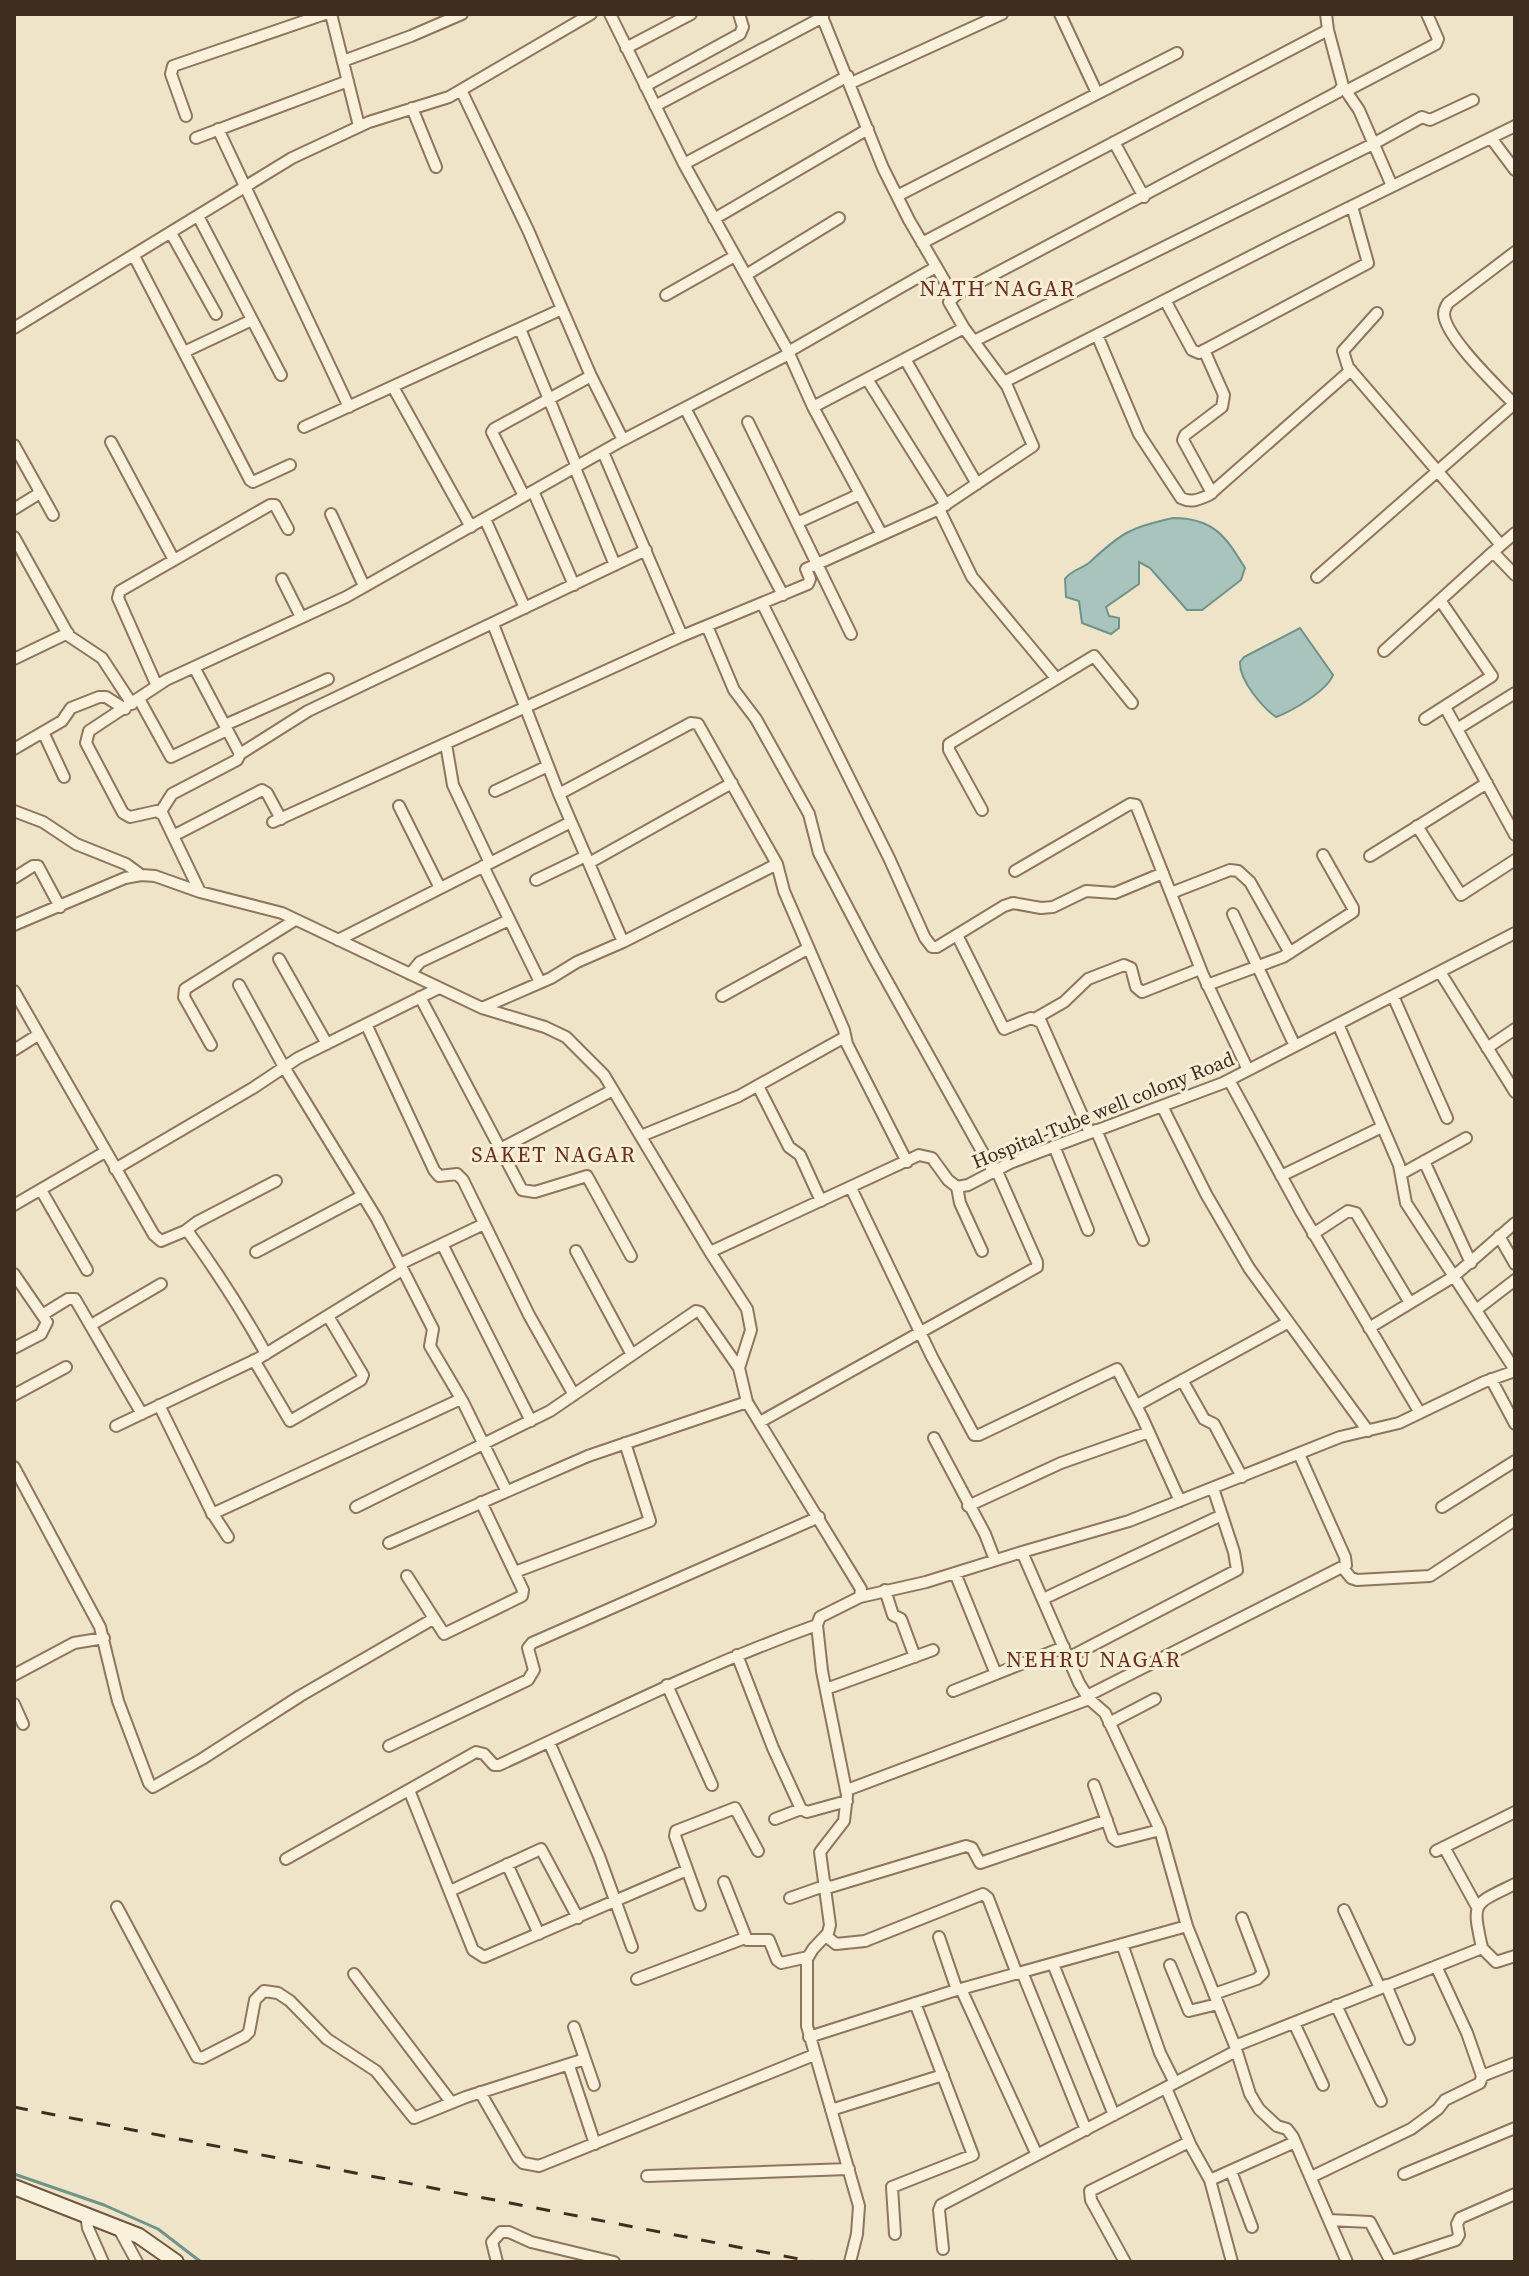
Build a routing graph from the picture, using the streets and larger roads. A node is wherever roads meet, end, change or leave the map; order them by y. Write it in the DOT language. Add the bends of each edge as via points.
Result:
graph roads {
  1 [pos="328,14"];
  2 [pos="462,14"];
  3 [pos="591,14"];
  4 [pos="610,14"];
  5 [pos="691,14"];
  6 [pos="739,14"];
  7 [pos="1002,14"];
  8 [pos="1060,14"];
  9 [pos="1326,14"];
  10 [pos="1427,14"];
  11 [pos="822,16"];
  12 [pos="1328,30"];
  13 [pos="626,48"];
  14 [pos="1177,53"];
  15 [pos="343,61"];
  16 [pos="849,79"];
  17 [pos="348,81"];
  18 [pos="645,86"];
  19 [pos="1344,88"];
  20 [pos="461,90"];
  21 [pos="1097,93"];
  22 [pos="1473,100"];
  23 [pos="655,106"];
  24 [pos="412,108"];
  25 [pos="186,116"];
  26 [pos="359,126"];
  27 [pos="1515,126"];
  28 [pos="218,129"];
  29 [pos="868,129"];
  30 [pos="196,138"];
  31 [pos="1491,138"];
  32 [pos="1114,142"];
  33 [pos="1373,144"];
  34 [pos="684,164"];
  35 [pos="436,167"];
  36 [pos="1515,170"];
  37 [pos="1392,186"];
  38 [pos="244,188"];
  39 [pos="897,196"];
  40 [pos="1144,197"];
  41 [pos="1352,206"];
  42 [pos="198,216"];
  43 [pos="839,218"];
  44 [pos="714,219"];
  45 [pos="171,233"];
  46 [pos="922,243"];
  47 [pos="1515,252"];
  48 [pos="134,256"];
  49 [pos="735,256"];
  50 [pos="936,267"];
  51 [pos="746,275"];
  52 [pos="666,295"];
  53 [pos="954,297"];
  54 [pos="1165,300"];
  55 [pos="562,309"];
  56 [pos="1377,313"];
  57 [pos="216,314"];
  58 [pos="252,320"];
  59 [pos="14,328"];
  60 [pos="964,328"];
  61 [pos="520,329"];
  62 [pos="1097,335"];
  63 [pos="974,341"];
  64 [pos="1204,350"];
  65 [pos="184,352"];
  66 [pos="789,353"];
  67 [pos="905,359"];
  68 [pos="1351,370"];
  69 [pos="281,375"];
  70 [pos="591,376"];
  71 [pos="867,379"];
  72 [pos="1004,382"];
  73 [pos="393,387"];
  74 [pos="548,399"];
  75 [pos="1515,405"];
  76 [pos="349,407"];
  77 [pos="813,407"];
  78 [pos="685,408"];
  79 [pos="748,422"];
  80 [pos="304,427"];
  81 [pos="623,440"];
  82 [pos="111,442"];
  83 [pos="14,445"];
  84 [pos="603,452"];
  85 [pos="290,465"];
  86 [pos="576,467"];
  87 [pos="1437,470"];
  88 [pos="977,484"];
  89 [pos="40,493"];
  90 [pos="1212,493"];
  91 [pos="529,494"];
  92 [pos="860,494"];
  93 [pos="942,507"];
  94 [pos="14,509"];
  95 [pos="331,514"];
  96 [pos="53,515"];
  97 [pos="485,519"];
  98 [pos="797,523"];
  99 [pos="471,527"];
  100 [pos="288,529"];
  101 [pos="881,533"];
  102 [pos="1515,533"];
  103 [pos="16,544"];
  104 [pos="1497,549"];
  105 [pos="646,550"];
  106 [pos="174,560"];
  107 [pos="816,564"];
  108 [pos="615,565"];
  109 [pos="1515,575"];
  110 [pos="1317,577"];
  111 [pos="282,579"];
  112 [pos="574,585"];
  113 [pos="364,586"];
  114 [pos="783,595"];
  115 [pos="1440,600"];
  116 [pos="762,603"];
  117 [pos="525,608"];
  118 [pos="301,617"];
  119 [pos="493,624"];
  120 [pos="707,626"];
  121 [pos="68,633"];
  122 [pos="851,634"];
  123 [pos="682,636"];
  124 [pos="1384,651"];
  125 [pos="14,659"];
  126 [pos="194,667"];
  127 [pos="1056,678"];
  128 [pos="328,679"];
  129 [pos="157,686"];
  130 [pos="1515,693"];
  131 [pos="1132,703"];
  132 [pos="132,704"];
  133 [pos="526,707"];
  134 [pos="1445,707"];
  135 [pos="1425,719"];
  136 [pos="226,728"];
  137 [pos="1457,729"];
  138 [pos="43,732"];
  139 [pos="446,744"];
  140 [pos="14,749"];
  141 [pos="240,754"];
  142 [pos="548,766"];
  143 [pos="64,777"];
  144 [pos="732,783"];
  145 [pos="1487,783"];
  146 [pos="495,791"];
  147 [pos="559,794"];
  148 [pos="399,806"];
  149 [pos="982,810"];
  150 [pos="14,811"];
  151 [pos="160,813"];
  152 [pos="571,822"];
  153 [pos="1417,826"];
  154 [pos="1515,835"];
  155 [pos="173,836"];
  156 [pos="1323,855"];
  157 [pos="1370,856"];
  158 [pos="587,860"];
  159 [pos="1515,860"];
  160 [pos="777,864"];
  161 [pos="486,865"];
  162 [pos="1015,871"];
  163 [pos="1163,873"];
  164 [pos="141,875"];
  165 [pos="14,878"];
  166 [pos="536,880"];
  167 [pos="440,888"];
  168 [pos="200,892"];
  169 [pos="1171,893"];
  170 [pos="60,907"];
  171 [pos="1233,914"];
  172 [pos="295,920"];
  173 [pos="509,920"];
  174 [pos="14,925"];
  175 [pos="1515,933"];
  176 [pos="957,935"];
  177 [pos="338,940"];
  178 [pos="623,942"];
  179 [pos="807,949"];
  180 [pos="1290,953"];
  181 [pos="279,959"];
  182 [pos="1258,967"];
  183 [pos="1200,969"];
  184 [pos="1440,972"];
  185 [pos="410,974"];
  186 [pos="540,982"];
  187 [pos="239,985"];
  188 [pos="1207,985"];
  189 [pos="439,988"];
  190 [pos="14,991"];
  191 [pos="722,996"];
  192 [pos="1393,996"];
  193 [pos="420,997"];
  194 [pos="482,1008"];
  195 [pos="1036,1018"];
  196 [pos="366,1024"];
  197 [pos="1338,1024"];
  198 [pos="1515,1029"];
  199 [pos="38,1035"];
  200 [pos="845,1037"];
  201 [pos="327,1044"];
  202 [pos="211,1045"];
  203 [pos="1295,1046"];
  204 [pos="1487,1048"];
  205 [pos="14,1050"];
  206 [pos="284,1067"];
  207 [pos="1248,1070"];
  208 [pos="1229,1080"];
  209 [pos="758,1086"];
  210 [pos="613,1090"];
  211 [pos="1515,1092"];
  212 [pos="1162,1106"];
  213 [pos="1447,1118"];
  214 [pos="1382,1127"];
  215 [pos="1093,1132"];
  216 [pos="641,1136"];
  217 [pos="1466,1138"];
  218 [pos="1054,1146"];
  219 [pos="500,1149"];
  220 [pos="105,1152"];
  221 [pos="1424,1161"];
  222 [pos="907,1162"];
  223 [pos="115,1169"];
  224 [pos="995,1170"];
  225 [pos="1401,1174"];
  226 [pos="1281,1176"];
  227 [pos="276,1181"];
  228 [pos="957,1187"];
  229 [pos="851,1188"];
  230 [pos="41,1190"];
  231 [pos="362,1196"];
  232 [pos="821,1201"];
  233 [pos="14,1205"];
  234 [pos="1515,1223"];
  235 [pos="484,1224"];
  236 [pos="1088,1230"];
  237 [pos="185,1231"];
  238 [pos="1313,1234"];
  239 [pos="1499,1236"];
  240 [pos="1143,1240"];
  241 [pos="442,1244"];
  242 [pos="576,1251"];
  243 [pos="982,1251"];
  244 [pos="256,1252"];
  245 [pos="710,1252"];
  246 [pos="631,1256"];
  247 [pos="1471,1263"];
  248 [pos="1515,1264"];
  249 [pos="401,1267"];
  250 [pos="87,1270"];
  251 [pos="14,1274"];
  252 [pos="1453,1277"];
  253 [pos="1515,1280"];
  254 [pos="161,1284"];
  255 [pos="1410,1303"];
  256 [pos="1476,1310"];
  257 [pos="42,1315"];
  258 [pos="328,1316"];
  259 [pos="1287,1323"];
  260 [pos="91,1325"];
  261 [pos="1369,1328"];
  262 [pos="919,1331"];
  263 [pos="14,1348"];
  264 [pos="266,1354"];
  265 [pos="632,1355"];
  266 [pos="254,1360"];
  267 [pos="66,1367"];
  268 [pos="739,1368"];
  269 [pos="1515,1370"];
  270 [pos="1491,1379"];
  271 [pos="1182,1380"];
  272 [pos="14,1395"];
  273 [pos="574,1395"];
  274 [pos="461,1399"];
  275 [pos="747,1402"];
  276 [pos="159,1405"];
  277 [pos="1137,1405"];
  278 [pos="1420,1413"];
  279 [pos="142,1414"];
  280 [pos="531,1421"];
  281 [pos="760,1422"];
  282 [pos="1515,1424"];
  283 [pos="116,1426"];
  284 [pos="1368,1431"];
  285 [pos="1149,1432"];
  286 [pos="934,1438"];
  287 [pos="625,1443"];
  288 [pos="484,1445"];
  289 [pos="1299,1454"];
  290 [pos="1515,1461"];
  291 [pos="14,1467"];
  292 [pos="1242,1477"];
  293 [pos="1213,1488"];
  294 [pos="506,1490"];
  295 [pos="1180,1501"];
  296 [pos="481,1502"];
  297 [pos="968,1506"];
  298 [pos="356,1507"];
  299 [pos="1442,1507"];
  300 [pos="212,1514"];
  301 [pos="1222,1515"];
  302 [pos="819,1517"];
  303 [pos="1515,1520"];
  304 [pos="228,1537"];
  305 [pos="389,1543"];
  306 [pos="1022,1552"];
  307 [pos="995,1560"];
  308 [pos="1343,1568"];
  309 [pos="515,1572"];
  310 [pos="955,1573"];
  311 [pos="407,1576"];
  312 [pos="885,1590"];
  313 [pos="860,1597"];
  314 [pos="1043,1599"];
  315 [pos="433,1619"];
  316 [pos="817,1625"];
  317 [pos="104,1638"];
  318 [pos="933,1650"];
  319 [pos="1066,1652"];
  320 [pos="737,1655"];
  321 [pos="915,1657"];
  322 [pos="996,1674"];
  323 [pos="14,1675"];
  324 [pos="667,1685"];
  325 [pos="826,1689"];
  326 [pos="953,1691"];
  327 [pos="1088,1698"];
  328 [pos="1155,1699"];
  329 [pos="14,1704"];
  330 [pos="1109,1723"];
  331 [pos="23,1724"];
  332 [pos="549,1742"];
  333 [pos="389,1746"];
  334 [pos="712,1785"];
  335 [pos="1094,1785"];
  336 [pos="409,1790"];
  337 [pos="847,1795"];
  338 [pos="801,1809"];
  339 [pos="1515,1812"];
  340 [pos="775,1819"];
  341 [pos="1107,1820"];
  342 [pos="1160,1830"];
  343 [pos="758,1851"];
  344 [pos="286,1859"];
  345 [pos="507,1864"];
  346 [pos="687,1870"];
  347 [pos="724,1882"];
  348 [pos="1515,1884"];
  349 [pos="827,1887"];
  350 [pos="450,1891"];
  351 [pos="790,1898"];
  352 [pos="616,1902"];
  353 [pos="700,1905"];
  354 [pos="117,1907"];
  355 [pos="1477,1907"];
  356 [pos="1344,1910"];
  357 [pos="578,1918"];
  358 [pos="1242,1918"];
  359 [pos="1187,1926"];
  360 [pos="539,1934"];
  361 [pos="826,1936"];
  362 [pos="939,1937"];
  363 [pos="745,1938"];
  364 [pos="1122,1944"];
  365 [pos="632,1947"];
  366 [pos="1482,1948"];
  367 [pos="1515,1956"];
  368 [pos="808,1957"];
  369 [pos="1053,1964"];
  370 [pos="1170,1965"];
  371 [pos="1436,1966"];
  372 [pos="1020,1973"];
  373 [pos="354,1974"];
  374 [pos="637,1979"];
  375 [pos="1383,1987"];
  376 [pos="959,1990"];
  377 [pos="1216,1999"];
  378 [pos="915,2003"];
  379 [pos="1336,2005"];
  380 [pos="1294,2023"];
  381 [pos="574,2027"];
  382 [pos="809,2037"];
  383 [pos="1409,2039"];
  384 [pos="1236,2049"];
  385 [pos="814,2055"];
  386 [pos="585,2059"];
  387 [pos="1515,2063"];
  388 [pos="569,2066"];
  389 [pos="943,2075"];
  390 [pos="1482,2076"];
  391 [pos="594,2085"];
  392 [pos="1323,2085"];
  393 [pos="1171,2086"];
  394 [pos="480,2092"];
  395 [pos="1381,2101"];
  396 [pos="451,2102"];
  397 [pos="831,2110"];
  398 [pos="1114,2115"];
  399 [pos="1515,2128"];
  400 [pos="1086,2130"];
  401 [pos="1189,2142"];
  402 [pos="1295,2142"];
  403 [pos="595,2144"];
  404 [pos="1037,2155"];
  405 [pos="849,2169"];
  406 [pos="1231,2171"];
  407 [pos="1404,2174"];
  408 [pos="647,2176"];
  409 [pos="1311,2177"];
  410 [pos="1210,2180"];
  411 [pos="14,2187"];
  412 [pos="1515,2194"];
  413 [pos="86,2215"];
  414 [pos="1329,2220"];
  415 [pos="1252,2227"];
  416 [pos="119,2229"];
  417 [pos="895,2234"];
  418 [pos="943,2249"];
  419 [pos="103,2262"];
  420 [pos="137,2262"];
  421 [pos="176,2262"];
  422 [pos="497,2262"];
  423 [pos="614,2262"];
  424 [pos="850,2262"];
  425 [pos="1125,2262"];
  426 [pos="1232,2262"];
  427 [pos="1347,2262"];
  1 -- 15 [label="street"];
  1 -- 25 [label="street" via="173,66"];
  2 -- 15 [label="street"];
  3 -- 20 [label="street"];
  4 -- 13 [label="street"];
  5 -- 13 [label="street"];
  6 -- 18 [label="street" via="740,34"];
  7 -- 16 [label="street"];
  8 -- 21 [label="street"];
  9 -- 12 [label="street"];
  10 -- 19 [label="street" via="1436,44"];
  11 -- 16 [label="street"];
  11 -- 23 [label="street"];
  12 -- 19 [label="street"];
  12 -- 32 [label="street"];
  13 -- 18 [label="street"];
  14 -- 21 [label="street"];
  15 -- 17 [label="street"];
  16 -- 29 [label="street"];
  16 -- 34 [label="street"];
  17 -- 26 [label="street"];
  17 -- 28 [label="street"];
  18 -- 23 [label="street"];
  19 -- 33 [label="street"];
  19 -- 40 [label="street"];
  20 -- 24 [label="street"];
  20 -- 55 [label="street"];
  21 -- 39 [label="street"];
  22 -- 33 [label="street" via="1430,120 1422,117"];
  23 -- 34 [label="street"];
  24 -- 26 [label="street"];
  24 -- 35 [label="street"];
  26 -- 38 [label="street"];
  27 -- 31 [label="street"];
  28 -- 30 [label="street"];
  28 -- 38 [label="street"];
  29 -- 39 [label="street"];
  29 -- 44 [label="street"];
  31 -- 36 [label="street"];
  31 -- 37 [label="street"];
  32 -- 40 [label="street"];
  32 -- 46 [label="street"];
  33 -- 37 [label="street"];
  33 -- 63 [label="street"];
  34 -- 44 [label="street"];
  37 -- 41 [label="street"];
  38 -- 42 [label="street"];
  38 -- 76 [label="street"];
  39 -- 46 [label="street"];
  40 -- 53 [label="street"];
  41 -- 54 [label="street"];
  41 -- 64 [label="street" via="1368,263"];
  42 -- 45 [label="street"];
  42 -- 58 [label="street"];
  43 -- 51 [label="street"];
  44 -- 49 [label="street"];
  45 -- 48 [label="street"];
  45 -- 57 [label="street"];
  46 -- 50 [label="street"];
  47 -- 75 [label="street" via="1448,303 1444,318 1469,356"];
  48 -- 59 [label="street"];
  48 -- 65 [label="street"];
  49 -- 51 [label="street"];
  49 -- 52 [label="street"];
  50 -- 53 [label="street"];
  50 -- 66 [label="street"];
  51 -- 66 [label="street"];
  53 -- 60 [label="street" via="949,302"];
  54 -- 62 [label="street"];
  54 -- 64 [label="street" via="1192,350"];
  55 -- 61 [label="street"];
  55 -- 70 [label="street"];
  56 -- 68 [label="street" via="1343,351"];
  58 -- 65 [label="street"];
  58 -- 69 [label="street"];
  60 -- 63 [label="street"];
  60 -- 67 [label="street"];
  61 -- 73 [label="street"];
  61 -- 74 [label="street"];
  62 -- 72 [label="street"];
  62 -- 90 [label="street" via="1139,434 1181,498 1197,501"];
  63 -- 72 [label="street"];
  64 -- 90 [label="street" via="1225,401 1183,440"];
  65 -- 85 [label="street" via="250,480"];
  66 -- 77 [label="street"];
  66 -- 78 [label="street"];
  67 -- 71 [label="street"];
  67 -- 88 [label="street"];
  68 -- 87 [label="street"];
  68 -- 90 [label="street"];
  70 -- 74 [label="street"];
  70 -- 81 [label="street"];
  71 -- 77 [label="street"];
  71 -- 93 [label="street"];
  72 -- 88 [label="street" via="1033,446"];
  73 -- 76 [label="street"];
  73 -- 99 [label="street"];
  74 -- 86 [label="street"];
  74 -- 91 [label="street" via="492,432"];
  75 -- 87 [label="street"];
  76 -- 80 [label="street"];
  77 -- 92 [label="street"];
  78 -- 81 [label="street"];
  78 -- 114 [label="street"];
  79 -- 98 [label="street"];
  81 -- 84 [label="street"];
  82 -- 106 [label="street"];
  83 -- 89 [label="street"];
  84 -- 86 [label="street"];
  84 -- 105 [label="street"];
  86 -- 91 [label="street"];
  86 -- 108 [label="street"];
  87 -- 104 [label="street"];
  87 -- 110 [label="street"];
  88 -- 93 [label="street"];
  89 -- 94 [label="street"];
  89 -- 96 [label="street"];
  91 -- 97 [label="street"];
  91 -- 112 [label="street"];
  92 -- 98 [label="street"];
  92 -- 101 [label="street"];
  93 -- 101 [label="street"];
  93 -- 127 [label="street" via="972,577"];
  95 -- 113 [label="street"];
  97 -- 99 [label="street"];
  97 -- 117 [label="street"];
  98 -- 107 [label="street"];
  99 -- 113 [label="street"];
  100 -- 106 [label="street" via="273,504"];
  101 -- 107 [label="street"];
  102 -- 104 [label="street"];
  103 -- 121 [label="street"];
  104 -- 109 [label="street"];
  104 -- 115 [label="street"];
  105 -- 108 [label="street"];
  105 -- 123 [label="street"];
  106 -- 129 [label="street" via="118,594"];
  107 -- 114 [label="street" via="806,569 808,584"];
  107 -- 122 [label="street"];
  108 -- 112 [label="street"];
  111 -- 118 [label="street"];
  112 -- 117 [label="street"];
  113 -- 118 [label="street"];
  114 -- 116 [label="street"];
  115 -- 124 [label="street"];
  115 -- 134 [label="street" via="1492,676"];
  116 -- 120 [label="street"];
  116 -- 176 [label="street" via="925,938 937,947"];
  117 -- 119 [label="street"];
  118 -- 126 [label="street"];
  119 -- 133 [label="street"];
  119 -- 141 [label="street" via="308,711"];
  120 -- 123 [label="street"];
  120 -- 224 [label="street" via="734,690 809,814 819,853 866,944"];
  121 -- 125 [label="street"];
  121 -- 132 [label="street" via="102,658"];
  123 -- 133 [label="street"];
  126 -- 129 [label="street"];
  126 -- 136 [label="street"];
  127 -- 131 [label="street" via="1094,656"];
  127 -- 149 [label="street" via="949,744"];
  128 -- 136 [label="street"];
  129 -- 132 [label="street"];
  130 -- 137 [label="street"];
  132 -- 136 [label="street" via="171,757"];
  132 -- 138 [label="street" via="99,697 71,708 62,721"];
  132 -- 151 [label="street" via="89,731 86,743 123,813"];
  133 -- 139 [label="street"];
  133 -- 142 [label="street"];
  134 -- 135 [label="street"];
  134 -- 137 [label="street"];
  136 -- 141 [label="street"];
  137 -- 145 [label="street"];
  138 -- 140 [label="street"];
  138 -- 143 [label="street"];
  139 -- 155 [label="street" via="277,820 262,790"];
  139 -- 161 [label="street" via="453,785"];
  141 -- 151 [label="street" via="172,794"];
  142 -- 146 [label="street"];
  142 -- 147 [label="street"];
  144 -- 147 [label="street" via="704,730 691,723"];
  144 -- 158 [label="street"];
  144 -- 160 [label="street"];
  145 -- 153 [label="street"];
  145 -- 154 [label="street"];
  147 -- 152 [label="street"];
  148 -- 167 [label="street"];
  150 -- 164 [label="street"];
  151 -- 155 [label="street"];
  152 -- 158 [label="street"];
  152 -- 161 [label="street"];
  153 -- 157 [label="street"];
  153 -- 159 [label="street" via="1461,895"];
  155 -- 168 [label="street"];
  156 -- 180 [label="street" via="1353,912"];
  158 -- 166 [label="street"];
  158 -- 178 [label="street"];
  160 -- 178 [label="street"];
  160 -- 179 [label="street"];
  161 -- 167 [label="street"];
  161 -- 173 [label="street"];
  162 -- 163 [label="street" via="1133,803"];
  163 -- 169 [label="street"];
  163 -- 176 [label="street" via="1115,893 1086,891 1049,908 1013,903"];
  164 -- 168 [label="street"];
  164 -- 170 [label="street"];
  165 -- 170 [label="street" via="38,866"];
  167 -- 177 [label="street"];
  168 -- 172 [label="street"];
  169 -- 180 [label="street" via="1238,871 1250,882"];
  169 -- 183 [label="street"];
  170 -- 174 [label="street"];
  171 -- 182 [label="street"];
  172 -- 177 [label="street"];
  172 -- 202 [label="street" via="185,989 184,997"];
  173 -- 185 [label="street" via="420,962"];
  173 -- 186 [label="street"];
  175 -- 184 [label="street, Hospital-Tube well colony Road"];
  176 -- 195 [label="street" via="999,1024 1007,1029"];
  177 -- 185 [label="street"];
  178 -- 186 [label="street"];
  179 -- 191 [label="street"];
  179 -- 200 [label="street"];
  180 -- 182 [label="street"];
  181 -- 201 [label="street"];
  182 -- 188 [label="street"];
  182 -- 203 [label="street"];
  183 -- 188 [label="street"];
  183 -- 195 [label="street" via="1142,992 1131,968 1124,965 1088,979"];
  184 -- 192 [label="street, Hospital-Tube well colony Road"];
  184 -- 204 [label="street"];
  185 -- 189 [label="street"];
  186 -- 194 [label="street"];
  187 -- 206 [label="street"];
  188 -- 207 [label="street"];
  189 -- 193 [label="street"];
  189 -- 194 [label="street"];
  190 -- 199 [label="street"];
  192 -- 197 [label="street, Hospital-Tube well colony Road"];
  192 -- 213 [label="street"];
  193 -- 196 [label="street"];
  193 -- 219 [label="street"];
  194 -- 210 [label="street" via="566,1037"];
  195 -- 215 [label="street"];
  196 -- 201 [label="street"];
  196 -- 235 [label="street" via="434,1170 442,1177 460,1176"];
  197 -- 203 [label="street, Hospital-Tube well colony Road"];
  197 -- 214 [label="street"];
  198 -- 204 [label="street"];
  199 -- 205 [label="street"];
  199 -- 220 [label="street"];
  200 -- 209 [label="street"];
  200 -- 222 [label="street"];
  201 -- 206 [label="street"];
  203 -- 207 [label="street, Hospital-Tube well colony Road"];
  204 -- 211 [label="street"];
  206 -- 223 [label="street"];
  206 -- 231 [label="street"];
  207 -- 208 [label="street, Hospital-Tube well colony Road"];
  208 -- 212 [label="street, Hospital-Tube well colony Road"];
  208 -- 226 [label="street"];
  209 -- 216 [label="street"];
  209 -- 232 [label="street"];
  210 -- 216 [label="street"];
  210 -- 219 [label="street"];
  212 -- 215 [label="street, Hospital-Tube well colony Road"];
  212 -- 259 [label="street" via="1229,1235"];
  214 -- 225 [label="street"];
  214 -- 226 [label="street"];
  215 -- 218 [label="street, Hospital-Tube well colony Road"];
  215 -- 240 [label="street"];
  216 -- 245 [label="street"];
  217 -- 221 [label="street"];
  218 -- 224 [label="street, Hospital-Tube well colony Road"];
  218 -- 236 [label="street"];
  219 -- 246 [label="street" via="525,1192 587,1176"];
  220 -- 223 [label="street"];
  220 -- 230 [label="street"];
  221 -- 225 [label="street"];
  221 -- 247 [label="street"];
  222 -- 228 [label="street, Hospital-Tube well colony Road" via="927,1155"];
  222 -- 229 [label="street"];
  223 -- 237 [label="street" via="158,1240"];
  224 -- 228 [label="street, Hospital-Tube well colony Road"];
  224 -- 262 [label="street" via="1037,1267"];
  225 -- 252 [label="street" via="1406,1203"];
  226 -- 238 [label="street"];
  227 -- 237 [label="street"];
  228 -- 243 [label="street"];
  229 -- 232 [label="street"];
  229 -- 262 [label="street"];
  230 -- 233 [label="street"];
  230 -- 250 [label="street"];
  231 -- 244 [label="street"];
  231 -- 249 [label="street"];
  232 -- 245 [label="street"];
  234 -- 239 [label="street"];
  235 -- 241 [label="street"];
  235 -- 273 [label="street"];
  237 -- 264 [label="street" via="239,1303"];
  238 -- 255 [label="street" via="1348,1211 1356,1213"];
  238 -- 261 [label="street"];
  239 -- 247 [label="street"];
  239 -- 248 [label="street"];
  241 -- 249 [label="street"];
  241 -- 280 [label="street"];
  242 -- 265 [label="street"];
  245 -- 268 [label="street" via="751,1319"];
  247 -- 252 [label="street"];
  249 -- 258 [label="street"];
  249 -- 274 [label="street" via="433,1329 430,1346"];
  251 -- 257 [label="street"];
  252 -- 255 [label="street"];
  252 -- 256 [label="street"];
  253 -- 256 [label="street"];
  254 -- 260 [label="street"];
  255 -- 261 [label="street"];
  256 -- 269 [label="street"];
  257 -- 260 [label="street" via="75,1299"];
  257 -- 263 [label="street" via="47,1322 44,1331"];
  258 -- 264 [label="street"];
  258 -- 266 [label="street" via="363,1375 348,1389 290,1421"];
  259 -- 271 [label="street"];
  259 -- 284 [label="street"];
  260 -- 279 [label="street"];
  261 -- 278 [label="street"];
  262 -- 277 [label="street" via="976,1436 1114,1369"];
  262 -- 281 [label="street"];
  264 -- 266 [label="street"];
  265 -- 268 [label="street" via="698,1311"];
  265 -- 273 [label="street"];
  266 -- 276 [label="street"];
  267 -- 272 [label="street"];
  268 -- 275 [label="street"];
  269 -- 270 [label="street"];
  270 -- 278 [label="street"];
  270 -- 282 [label="street"];
  271 -- 277 [label="street"];
  271 -- 292 [label="street" via="1204,1419 1214,1424"];
  273 -- 280 [label="street"];
  274 -- 288 [label="street"];
  274 -- 300 [label="street"];
  275 -- 281 [label="street"];
  275 -- 287 [label="street"];
  276 -- 279 [label="street"];
  276 -- 300 [label="street"];
  277 -- 285 [label="street"];
  278 -- 284 [label="street"];
  279 -- 283 [label="street"];
  280 -- 288 [label="street"];
  281 -- 302 [label="street"];
  284 -- 289 [label="street"];
  285 -- 295 [label="street"];
  285 -- 297 [label="street" via="1061,1463"];
  286 -- 297 [label="street"];
  287 -- 294 [label="street"];
  287 -- 309 [label="street" via="650,1521"];
  288 -- 294 [label="street"];
  288 -- 298 [label="street"];
  289 -- 292 [label="street"];
  289 -- 308 [label="street" via="1345,1557"];
  290 -- 299 [label="street"];
  291 -- 317 [label="street"];
  292 -- 293 [label="street"];
  293 -- 295 [label="street"];
  293 -- 301 [label="street"];
  294 -- 296 [label="street"];
  295 -- 306 [label="street"];
  296 -- 305 [label="street"];
  296 -- 309 [label="street"];
  297 -- 307 [label="street"];
  300 -- 304 [label="street"];
  301 -- 314 [label="street"];
  301 -- 319 [label="street" via="1237,1570"];
  302 -- 313 [label="street" via="858,1581"];
  302 -- 333 [label="street" via="532,1643 528,1648 534,1670 528,1680"];
  303 -- 308 [label="street" via="1430,1576 1357,1580"];
  306 -- 307 [label="street"];
  306 -- 314 [label="street"];
  307 -- 310 [label="street"];
  308 -- 327 [label="street"];
  309 -- 315 [label="street" via="522,1596 447,1635"];
  310 -- 312 [label="street"];
  310 -- 322 [label="street"];
  311 -- 315 [label="street"];
  312 -- 313 [label="street"];
  312 -- 321 [label="street"];
  313 -- 316 [label="street" via="820,1617"];
  314 -- 319 [label="street"];
  315 -- 317 [label="street" via="153,1787 120,1708"];
  316 -- 320 [label="street"];
  316 -- 325 [label="street"];
  317 -- 323 [label="street" via="74,1643"];
  318 -- 321 [label="street"];
  319 -- 322 [label="street"];
  319 -- 327 [label="street"];
  320 -- 324 [label="street"];
  320 -- 338 [label="street"];
  321 -- 325 [label="street"];
  322 -- 326 [label="street"];
  324 -- 332 [label="street"];
  324 -- 334 [label="street"];
  325 -- 337 [label="street"];
  327 -- 330 [label="street"];
  327 -- 337 [label="street"];
  328 -- 330 [label="street"];
  329 -- 331 [label="street"];
  330 -- 342 [label="street"];
  332 -- 336 [label="street" via="499,1765 476,1752"];
  332 -- 352 [label="street"];
  335 -- 341 [label="street"];
  336 -- 344 [label="street"];
  336 -- 350 [label="street"];
  337 -- 338 [label="street" via="807,1812"];
  337 -- 349 [label="street" via="844,1821 820,1852"];
  338 -- 340 [label="street"];
  339 -- 355 [label="street" via="1440,1849"];
  341 -- 342 [label="street" via="1117,1841"];
  341 -- 349 [label="street" via="980,1863 966,1846"];
  342 -- 359 [label="street"];
  343 -- 346 [label="street" via="733,1808 675,1833"];
  345 -- 350 [label="street"];
  345 -- 357 [label="street" via="541,1849"];
  345 -- 360 [label="street"];
  346 -- 352 [label="street"];
  346 -- 353 [label="street"];
  347 -- 363 [label="street"];
  348 -- 355 [label="street"];
  349 -- 351 [label="street"];
  349 -- 361 [label="street"];
  350 -- 360 [label="street" via="478,1955"];
  352 -- 357 [label="street"];
  352 -- 365 [label="street"];
  354 -- 396 [label="street" via="197,2057 245,2036 258,1994 278,1993 327,2039 376,2071 412,2117"];
  355 -- 366 [label="street"];
  356 -- 375 [label="street"];
  357 -- 360 [label="street"];
  358 -- 377 [label="street" via="1263,1973"];
  359 -- 364 [label="street"];
  359 -- 377 [label="street"];
  361 -- 368 [label="street"];
  361 -- 372 [label="street" via="839,1944 865,1941 983,1894"];
  362 -- 376 [label="street"];
  363 -- 368 [label="street" via="769,1940 781,1963"];
  363 -- 374 [label="street"];
  364 -- 369 [label="street"];
  364 -- 393 [label="street"];
  366 -- 367 [label="street" via="1496,1962"];
  366 -- 371 [label="street"];
  368 -- 382 [label="street"];
  369 -- 372 [label="street"];
  369 -- 398 [label="street"];
  370 -- 377 [label="street" via="1189,2011"];
  371 -- 375 [label="street"];
  371 -- 390 [label="street"];
  372 -- 376 [label="street"];
  372 -- 400 [label="street"];
  373 -- 396 [label="street"];
  375 -- 379 [label="street"];
  375 -- 383 [label="street"];
  376 -- 378 [label="street"];
  376 -- 404 [label="street"];
  377 -- 384 [label="street"];
  378 -- 382 [label="street"];
  378 -- 389 [label="street"];
  379 -- 380 [label="street"];
  379 -- 395 [label="street"];
  380 -- 384 [label="street"];
  380 -- 392 [label="street"];
  381 -- 386 [label="street"];
  382 -- 385 [label="street"];
  384 -- 393 [label="street"];
  384 -- 402 [label="street" via="1259,2109 1287,2129"];
  385 -- 397 [label="street"];
  385 -- 403 [label="street"];
  386 -- 388 [label="street"];
  386 -- 391 [label="street"];
  387 -- 390 [label="street"];
  388 -- 394 [label="street"];
  388 -- 403 [label="street"];
  389 -- 397 [label="street"];
  389 -- 417 [label="street" via="973,2155 892,2187"];
  390 -- 409 [label="street" via="1480,2083 1445,2100 1411,2129"];
  393 -- 398 [label="street"];
  393 -- 401 [label="street"];
  394 -- 396 [label="street"];
  394 -- 403 [label="street" via="523,2163 544,2165"];
  397 -- 405 [label="street"];
  398 -- 400 [label="street"];
  399 -- 407 [label="street"];
  400 -- 404 [label="street"];
  401 -- 410 [label="street"];
  401 -- 425 [label="street" via="1090,2191"];
  402 -- 406 [label="street"];
  402 -- 409 [label="street"];
  404 -- 418 [label="street" via="941,2205"];
  405 -- 408 [label="street"];
  405 -- 424 [label="street" via="859,2206"];
  406 -- 410 [label="street"];
  406 -- 415 [label="street"];
  409 -- 414 [label="street"];
  410 -- 426 [label="street"];
  411 -- 413 [label="street"];
  412 -- 414 [label="street" via="1460,2218 1456,2240 1395,2260 1390,2260 1370,2222"];
  413 -- 416 [label="street"];
  413 -- 419 [label="street"];
  414 -- 427 [label="street"];
  416 -- 420 [label="street"];
  416 -- 421 [label="street"];
  422 -- 423 [label="street" via="492,2242 501,2232 509,2232"];
}
